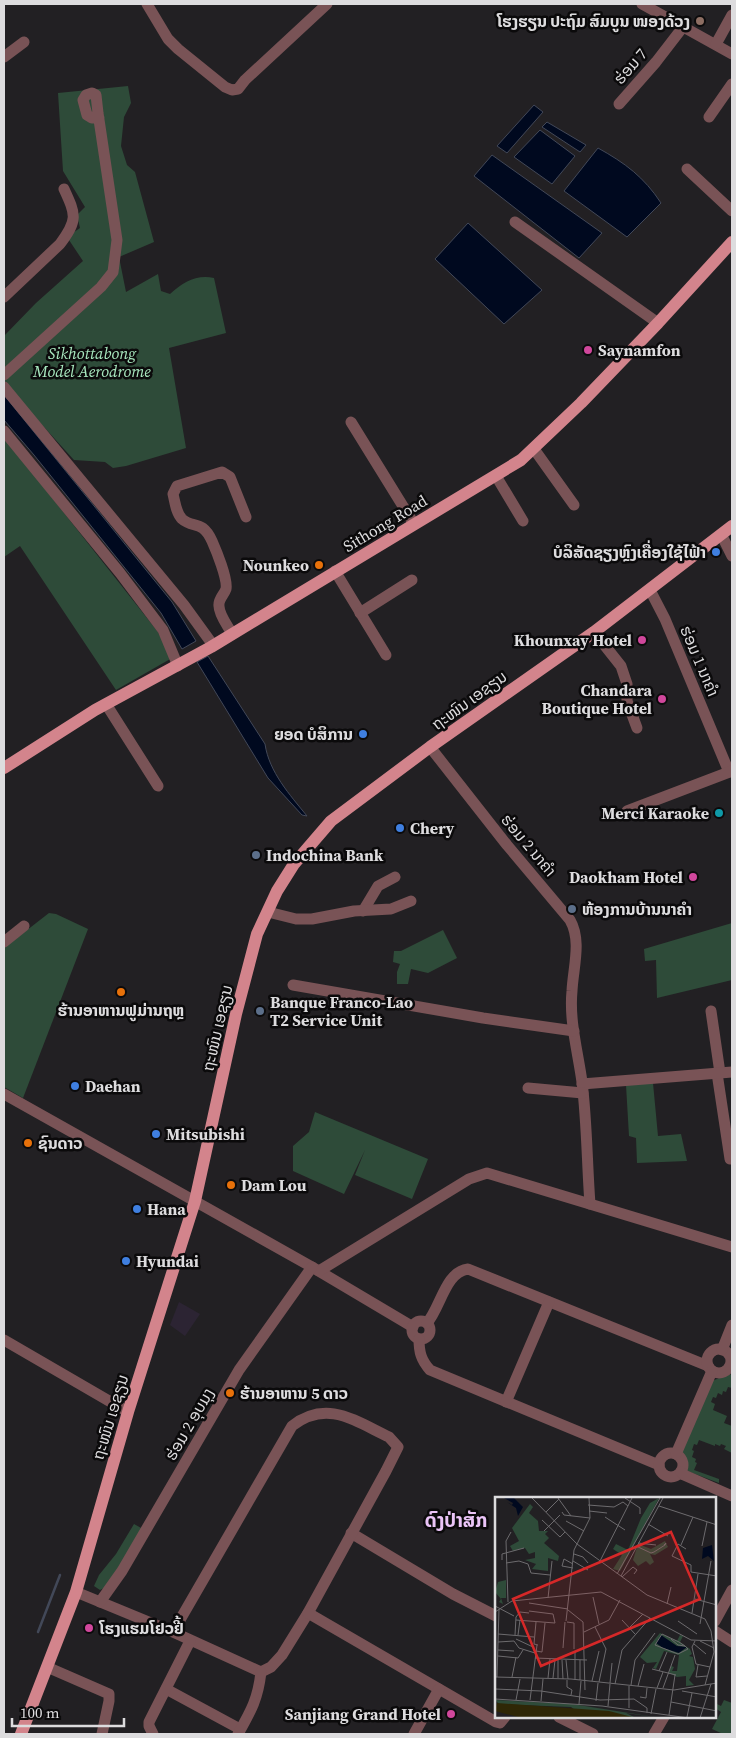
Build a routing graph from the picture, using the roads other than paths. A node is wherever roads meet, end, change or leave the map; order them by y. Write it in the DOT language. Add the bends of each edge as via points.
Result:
graph roads {
  1 [pos="147,4"];
  2 [pos="328,4"];
  3 [pos="642,4"];
  4 [pos="732,15"];
  5 [pos="683,27"];
  6 [pos="24,42"];
  7 [pos="716,44"];
  8 [pos="732,54"];
  9 [pos="4,57"];
  10 [pos="732,84"];
  11 [pos="619,104"];
  12 [pos="709,117"];
  13 [pos="99,118"];
  14 [pos="687,169"];
  15 [pos="64,189"];
  16 [pos="732,211"];
  17 [pos="515,222"];
  18 [pos="732,242"];
  19 [pos="4,297"];
  20 [pos="658,323"];
  21 [pos="4,375"];
  22 [pos="4,387"];
  23 [pos="351,422"];
  24 [pos="4,431"];
  25 [pos="534,449"];
  26 [pos="496,476"];
  27 [pos="574,505"];
  28 [pos="246,517"];
  29 [pos="523,521"];
  30 [pos="414,524"];
  31 [pos="732,526"];
  32 [pos="722,536"];
  33 [pos="732,556"];
  34 [pos="335,572"];
  35 [pos="412,580"];
  36 [pos="650,590"];
  37 [pos="360,613"];
  38 [pos="594,632"];
  39 [pos="232,634"];
  40 [pos="212,646"];
  41 [pos="386,655"];
  42 [pos="178,666"];
  43 [pos="106,704"];
  44 [pos="637,728"];
  45 [pos="430,748"];
  46 [pos="4,768"];
  47 [pos="730,772"];
  48 [pos="158,786"];
  49 [pos="627,811"];
  50 [pos="395,877"];
  51 [pos="411,901"];
  52 [pos="363,911"];
  53 [pos="268,912"];
  54 [pos="24,926"];
  55 [pos="4,942"];
  56 [pos="293,985"];
  57 [pos="711,1011"];
  58 [pos="574,1031"];
  59 [pos="732,1072"];
  60 [pos="718,1073"];
  61 [pos="528,1088"];
  62 [pos="582,1088"];
  63 [pos="4,1094"];
  64 [pos="730,1159"];
  65 [pos="195,1201"];
  66 [pos="590,1204"];
  67 [pos="732,1246"];
  68 [pos="316,1269"];
  69 [pos="549,1302"];
  70 [pos="427,1323"];
  71 [pos="732,1325"];
  72 [pos="412,1327"];
  73 [pos="419,1339"];
  74 [pos="4,1340"];
  75 [pos="722,1350"];
  76 [pos="731,1366"];
  77 [pos="710,1368"];
  78 [pos="506,1402"];
  79 [pos="128,1412"];
  80 [pos="676,1454"];
  81 [pos="659,1465"];
  82 [pos="681,1472"];
  83 [pos="732,1496"];
  84 [pos="351,1533"];
  85 [pos="732,1590"];
  86 [pos="76,1592"];
  87 [pos="100,1602"];
  88 [pos="308,1613"];
  89 [pos="495,1615"];
  90 [pos="716,1619"];
  91 [pos="173,1632"];
  92 [pos="716,1632"];
  93 [pos="190,1641"];
  94 [pos="732,1642"];
  95 [pos="47,1667"];
  96 [pos="261,1672"];
  97 [pos="439,1688"];
  98 [pos="166,1689"];
  99 [pos="505,1718"];
  100 [pos="564,1718"];
  101 [pos="663,1718"];
  102 [pos="582,1722"];
  103 [pos="239,1732"];
  104 [pos="21,1734"];
  105 [pos="102,1734"];
  106 [pos="154,1734"];
  107 [pos="414,1734"];
  108 [pos="593,1734"];
  109 [pos="654,1734"];
  1 -- 2 [label="street" via="168,39 232,90 238,89"];
  3 -- 5 [label="street"];
  4 -- 7 [label="street"];
  5 -- 7 [label="street"];
  5 -- 11 [label="street, ຮ່ອມ 7"];
  6 -- 9 [label="street"];
  7 -- 8 [label="street"];
  10 -- 12 [label="street"];
  13 -- 21 [label="street" via="117,240 112,272 101,287"];
  14 -- 16 [label="street"];
  15 -- 19 [label="street" via="74,210 68,234"];
  17 -- 20 [label="street"];
  18 -- 20 [label="main road, Sithong Road"];
  20 -- 25 [label="main road, Sithong Road"];
  22 -- 40 [label="street" via="184,605"];
  23 -- 30 [label="street"];
  24 -- 42 [label="street" via="163,630"];
  25 -- 26 [label="main road, Sithong Road"];
  25 -- 27 [label="street"];
  26 -- 29 [label="street"];
  26 -- 30 [label="main road, Sithong Road"];
  28 -- 39 [label="street" via="230,477 222,472 177,486 173,494 183,520 201,526 213,542 226,583 218,608"];
  30 -- 34 [label="main road, Sithong Road"];
  31 -- 32 [label="main road, ຖະໜົນ ເອຊຽນ"];
  32 -- 33 [label="street"];
  32 -- 36 [label="main road, ຖະໜົນ ເອຊຽນ"];
  34 -- 37 [label="street"];
  34 -- 39 [label="main road, Sithong Road"];
  35 -- 37 [label="street"];
  36 -- 38 [label="main road, ຖະໜົນ ເອຊຽນ"];
  36 -- 47 [label="street, ຮ່ອມ 1 ນາຄຳ"];
  37 -- 41 [label="street"];
  38 -- 44 [label="street" via="621,666 627,684 627,700"];
  38 -- 45 [label="main road, ຖະໜົນ ເອຊຽນ"];
  39 -- 40 [label="main road, Sithong Road"];
  40 -- 42 [label="main road, Sithong Road"];
  42 -- 43 [label="main road, Sithong Road"];
  43 -- 46 [label="main road, Sithong Road"];
  43 -- 48 [label="street"];
  45 -- 53 [label="main road, ຖະໜົນ ເອຊຽນ" via="331,821 294,864"];
  45 -- 58 [label="street, ຮ່ອມ 2 ນາຄຳ" via="574,926 576,949 571,993"];
  47 -- 49 [label="street"];
  50 -- 52 [label="street" via="378,886"];
  51 -- 52 [label="street" via="392,909"];
  52 -- 53 [label="street" via="304,919"];
  53 -- 65 [label="main road, ຖະໜົນ ເອຊຽນ" via="258,934 236,1014"];
  54 -- 55 [label="street"];
  56 -- 58 [label="street"];
  57 -- 60 [label="street"];
  58 -- 62 [label="street, ຮ່ອມ 2 ນາຄຳ"];
  59 -- 60 [label="street"];
  60 -- 62 [label="street"];
  60 -- 64 [label="street"];
  61 -- 62 [label="street"];
  62 -- 66 [label="street, ຮ່ອມ 2 ນາຄຳ"];
  63 -- 65 [label="street"];
  65 -- 68 [label="street"];
  65 -- 79 [label="main road, ຖະໜົນ ເອຊຽນ"];
  66 -- 67 [label="street"];
  66 -- 68 [label="street" via="487,1173"];
  68 -- 72 [label="street"];
  68 -- 87 [label="street, ຮ່ອມ 2 ອຸບມຸງ" via="239,1370 122,1571"];
  69 -- 70 [label="street" via="464,1269 450,1280"];
  69 -- 77 [label="street"];
  69 -- 78 [label="street"];
  70 -- 72 [label="street" via="419,1321"];
  70 -- 73 [label="street" via="429,1334"];
  71 -- 75 [label="street"];
  72 -- 73 [label="street" via="412,1333"];
  73 -- 78 [label="street" via="420,1353 430,1370"];
  74 -- 79 [label="street"];
  75 -- 76 [label="street" via="729,1355"];
  75 -- 77 [label="street" via="710,1354"];
  76 -- 77 [label="street" via="721,1373"];
  77 -- 80 [label="street"];
  78 -- 81 [label="street"];
  79 -- 86 [label="main road, ຖະໜົນ ເອຊຽນ"];
  80 -- 81 [label="street" via="664,1455"];
  80 -- 82 [label="street" via="683,1462"];
  81 -- 82 [label="street" via="668,1477"];
  82 -- 83 [label="street"];
  84 -- 88 [label="street"];
  84 -- 89 [label="street"];
  84 -- 91 [label="street" via="398,1447 389,1437 347,1417 326,1412 310,1414 286,1434"];
  85 -- 90 [label="street"];
  86 -- 87 [label="street"];
  86 -- 95 [label="main road, ຖະໜົນ ເອຊຽນ"];
  87 -- 91 [label="street"];
  88 -- 96 [label="street" via="282,1655 271,1668"];
  88 -- 97 [label="street"];
  91 -- 93 [label="street"];
  92 -- 94 [label="street"];
  93 -- 96 [label="street"];
  93 -- 98 [label="street"];
  95 -- 104 [label="main road, ຖະໜົນ ເອຊຽນ"];
  95 -- 105 [label="street" via="109,1694"];
  96 -- 103 [label="street" via="258,1693"];
  97 -- 99 [label="street" via="496,1722 500,1723"];
  97 -- 107 [label="street"];
  98 -- 103 [label="street"];
  98 -- 106 [label="street" via="149,1722"];
  100 -- 102 [label="street"];
  101 -- 109 [label="street"];
  102 -- 108 [label="street"];
}
